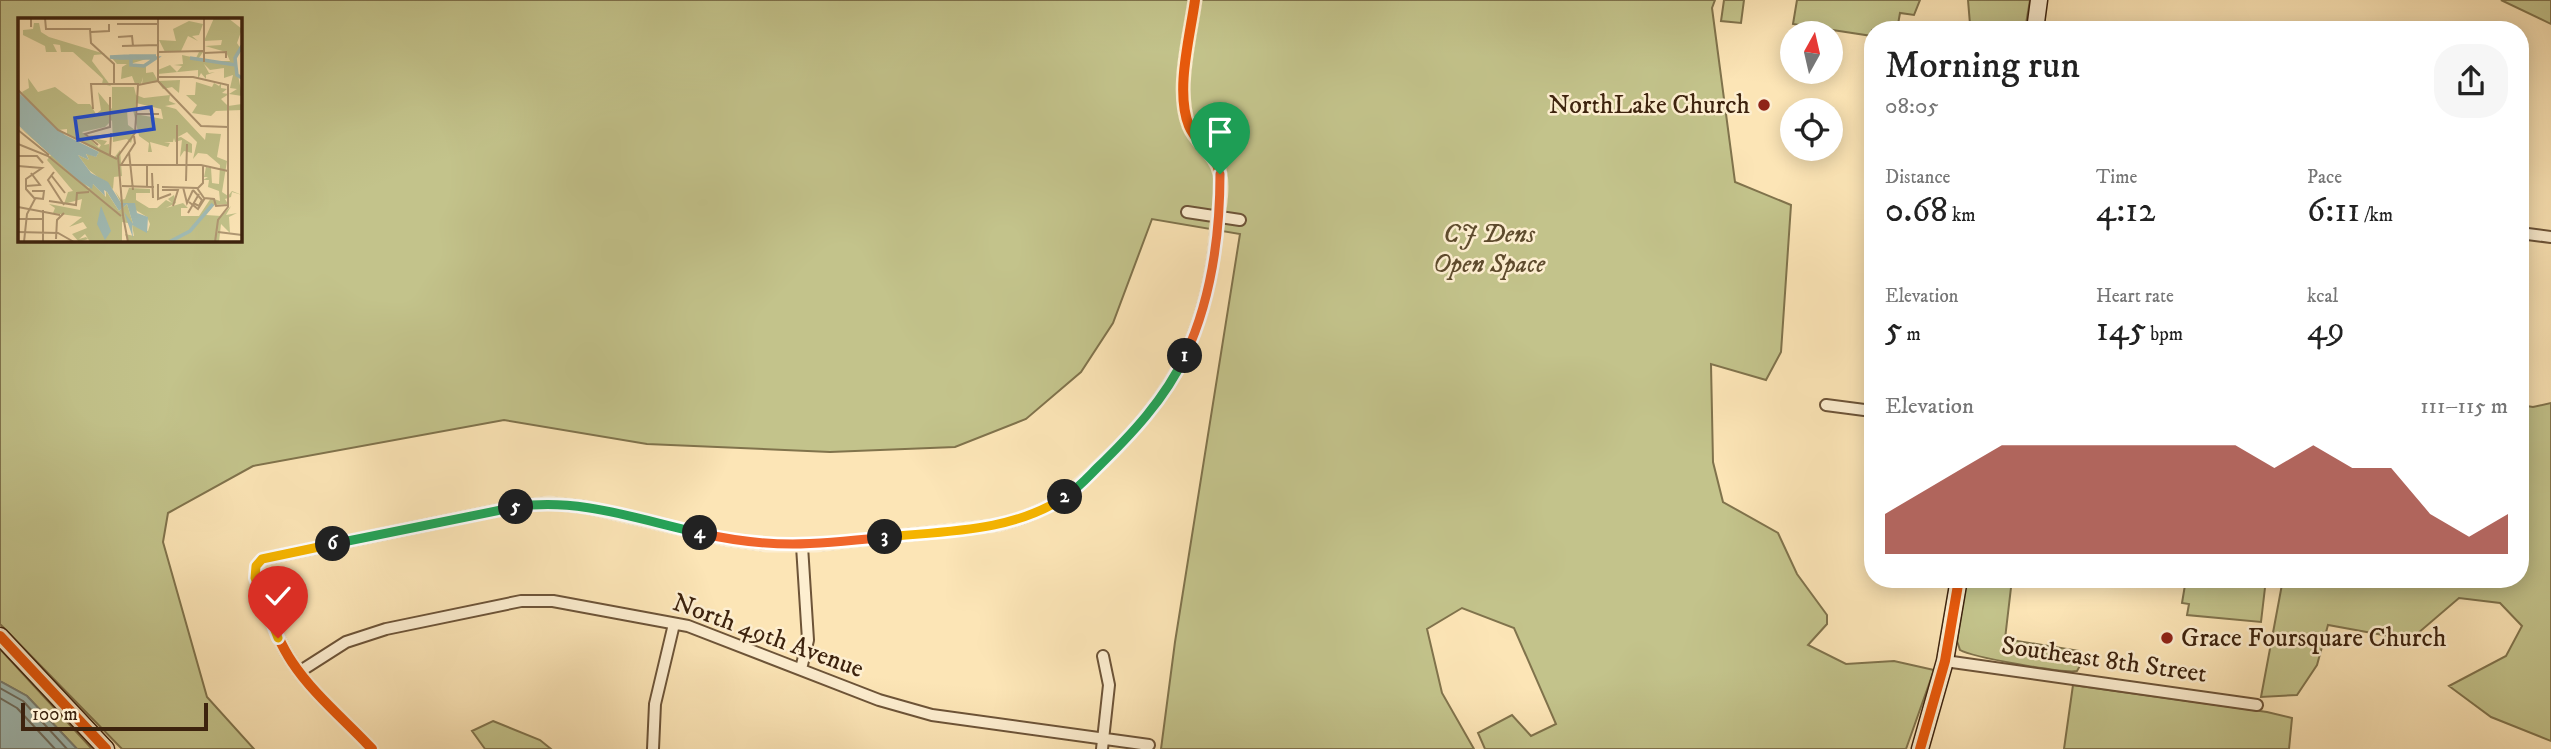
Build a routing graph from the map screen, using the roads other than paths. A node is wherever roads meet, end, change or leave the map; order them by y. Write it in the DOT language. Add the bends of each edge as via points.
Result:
graph roads {
  1 [pos="1195,0"];
  2 [pos="2039,0"];
  3 [pos="2036,21"];
  4 [pos="1187,212"];
  5 [pos="1217,216"];
  6 [pos="1240,220"];
  7 [pos="2529,234"];
  8 [pos="2551,237"];
  9 [pos="1826,405"];
  10 [pos="1864,410"];
  11 [pos="802,546"];
  12 [pos="1957,588"];
  13 [pos="674,624"];
  14 [pos="0,636"];
  15 [pos="1103,656"];
  16 [pos="1945,661"];
  17 [pos="802,669"];
  18 [pos="299,672"];
  19 [pos="2257,705"];
  20 [pos="1102,744"];
  21 [pos="1149,745"];
  22 [pos="106,749"];
  23 [pos="372,749"];
  24 [pos="653,749"];
  25 [pos="1920,749"];
  1 -- 5 [label="street" via="1182,103 1190,130 1216,161 1220,174"];
  2 -- 3 [label="main road"];
  4 -- 5 [label="street"];
  5 -- 6 [label="street"];
  5 -- 11 [label="street" via="1207,295 1181,365 1141,422 1069,494 1025,518 998,525"];
  7 -- 8 [label="street"];
  9 -- 10 [label="street"];
  11 -- 17 [label="street" via="808,640"];
  11 -- 18 [label="street" via="745,543 549,503 262,559 255,578 278,638"];
  12 -- 16 [label="main road"];
  13 -- 17 [label="street, North 49th Avenue"];
  13 -- 18 [label="street, North 49th Avenue" via="574,603 521,601 356,638"];
  13 -- 24 [label="street" via="655,704"];
  14 -- 22 [label="main road"];
  15 -- 20 [label="street" via="1109,685"];
  16 -- 19 [label="street, Southeast 8th Street"];
  16 -- 25 [label="main road"];
  17 -- 20 [label="street, North 49th Avenue" via="879,701 932,715"];
  18 -- 23 [label="street"];
  20 -- 21 [label="street, North 49th Avenue"];
}
